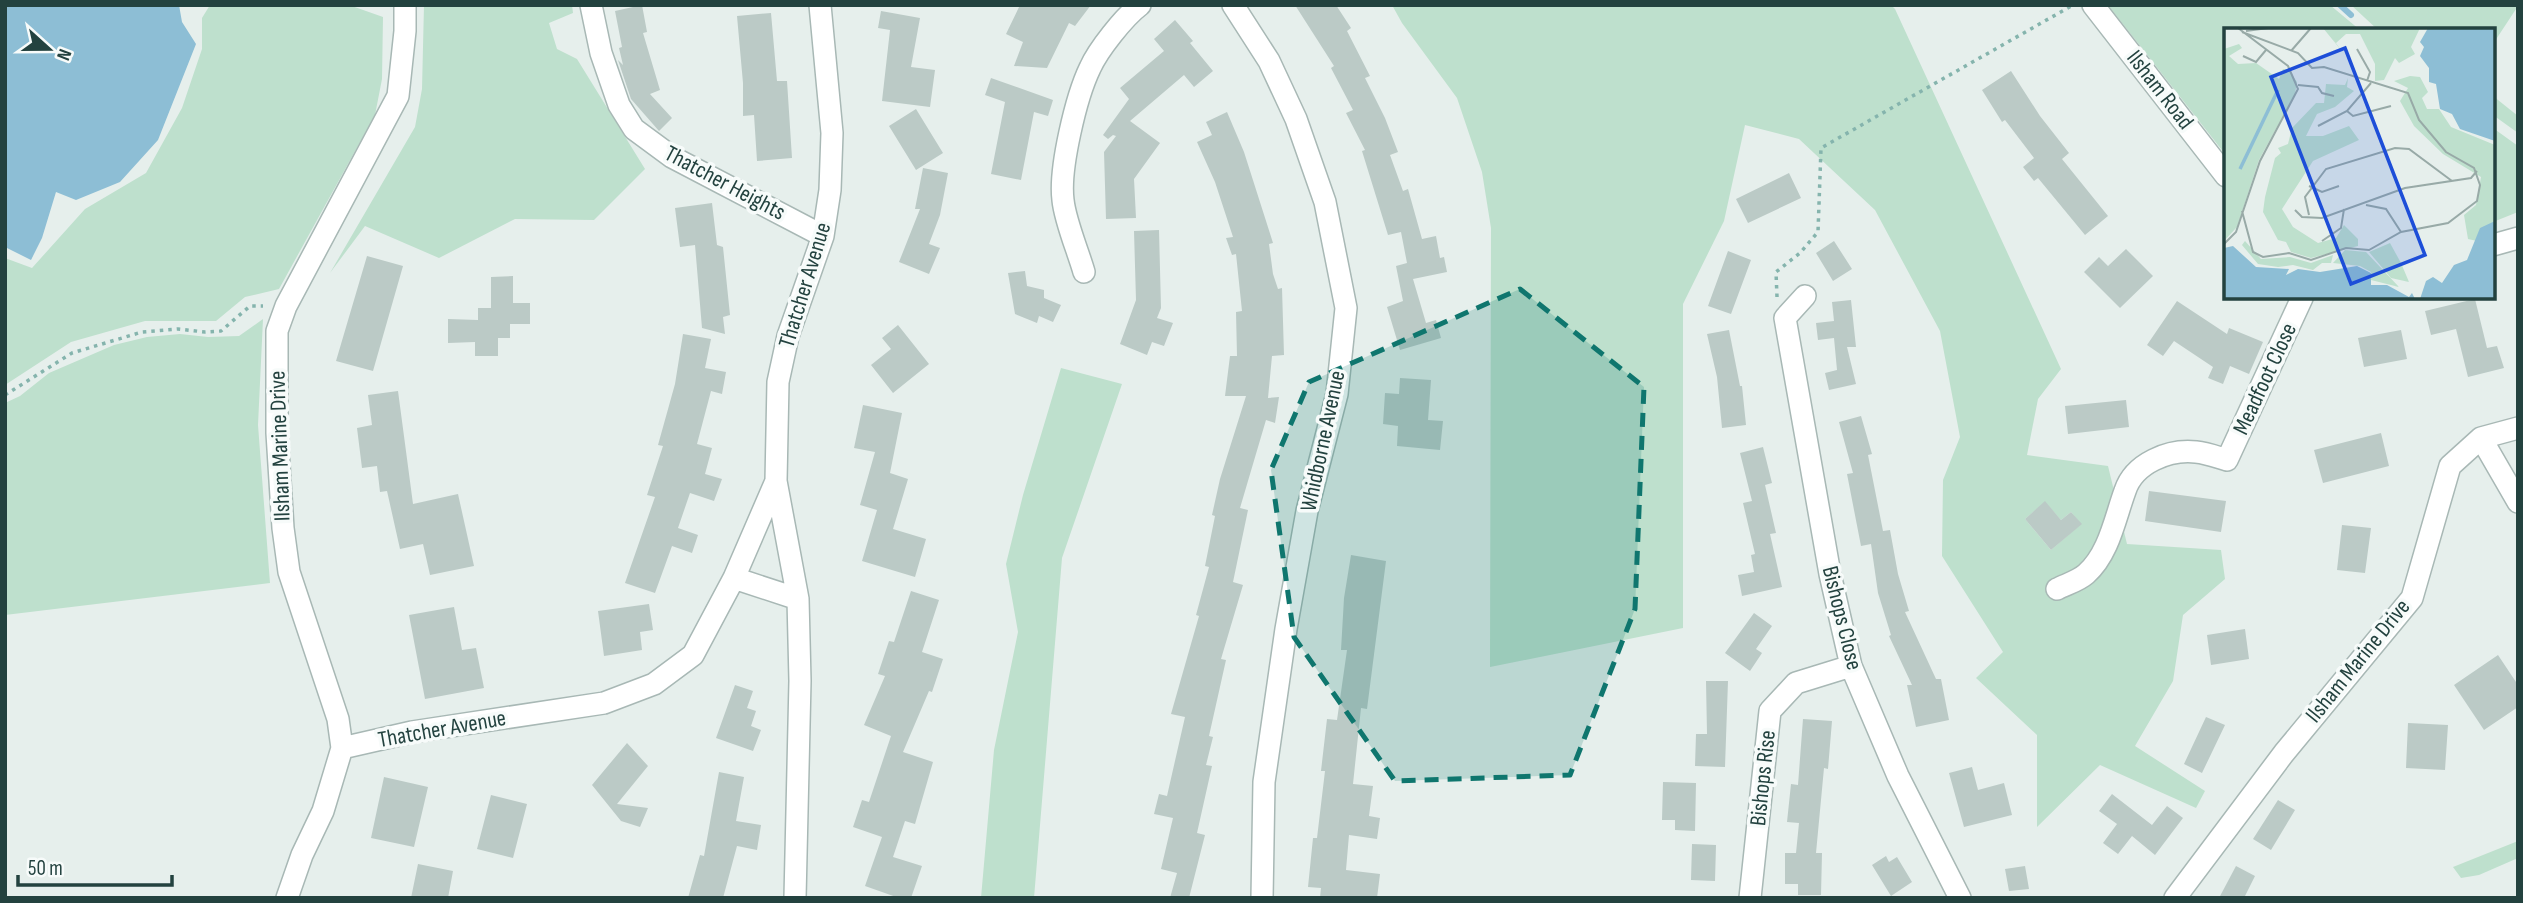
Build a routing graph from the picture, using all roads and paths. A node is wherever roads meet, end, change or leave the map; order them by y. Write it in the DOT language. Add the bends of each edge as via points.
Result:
graph roads {
  1 [pos="405,5"];
  2 [pos="591,5"];
  3 [pos="820,5"];
  4 [pos="1140,5"];
  5 [pos="1233,5"];
  6 [pos="2073,5"];
  7 [pos="2093,5"];
  8 [pos="2224,175"];
  9 [pos="823,236"];
  10 [pos="2518,238"];
  11 [pos="2495,244"];
  12 [pos="1084,272"];
  13 [pos="1805,296"];
  14 [pos="2302,299"];
  15 [pos="250,306"];
  16 [pos="1776,315"];
  17 [pos="13,392"];
  18 [pos="5,395"];
  19 [pos="17,398"];
  20 [pos="2518,428"];
  21 [pos="2481,438"];
  22 [pos="776,481"];
  23 [pos="2518,502"];
  24 [pos="734,578"];
  25 [pos="2057,589"];
  26 [pos="798,599"];
  27 [pos="1851,666"];
  28 [pos="342,748"];
  29 [pos="288,898"];
  30 [pos="795,898"];
  31 [pos="1262,898"];
  32 [pos="1750,898"];
  33 [pos="1959,898"];
  34 [pos="2175,898"];
  1 -- 28 [label="street, Ilsham Marine Drive" via="398,96 277,331 277,433 289,572 338,719"];
  2 -- 9 [label="street, Thatcher Heights" via="619,105 634,129 672,157"];
  3 -- 9 [label="street, Thatcher Avenue" via="832,133 831,190"];
  4 -- 12 [label="street" via="1128,14 1090,67 1066,150 1063,200"];
  5 -- 31 [label="street, Whidborne Avenue" via="1269,61 1296,119 1325,202 1346,308 1337,394 1307,511 1264,782"];
  6 -- 16 [label="path" via="1821,148 1818,232 1776,272"];
  7 -- 8 [label="street, Ilsham Road"];
  9 -- 22 [label="street, Thatcher Avenue" via="788,336 778,382"];
  10 -- 11 [label="street"];
  13 -- 16 [label="street"];
  14 -- 25 [label="street, Meadfoot Close" via="2227,460 2193,452 2164,456 2141,468 2125,490 2115,525 2094,564 2078,580"];
  15 -- 17 [label="path" via="221,331 142,331 72,353"];
  16 -- 27 [label="street, Bishops Close"];
  17 -- 18 [label="path"];
  17 -- 19 [label="path"];
  20 -- 21 [label="street, Ilsham Marine Drive"];
  21 -- 23 [label="street"];
  21 -- 34 [label="street, Ilsham Marine Drive" via="2450,466 2412,598 2284,753"];
  22 -- 24 [label="street, Thatcher Avenue"];
  22 -- 26 [label="street, Thatcher Avenue"];
  24 -- 26 [label="street"];
  24 -- 28 [label="street, Thatcher Avenue" via="693,655 654,684 604,703 412,732"];
  26 -- 30 [label="street, Thatcher Avenue"];
  27 -- 32 [label="street, Bishops Rise" via="1796,683 1770,711"];
  27 -- 33 [label="street, Bishops Close" via="1898,776"];
  28 -- 29 [label="street, Ilsham Marine Drive"];
}
